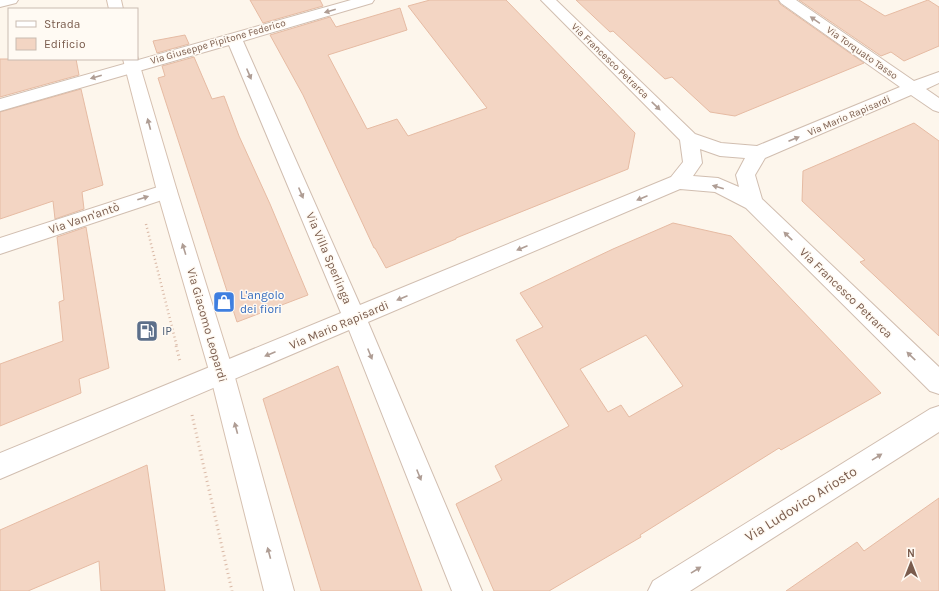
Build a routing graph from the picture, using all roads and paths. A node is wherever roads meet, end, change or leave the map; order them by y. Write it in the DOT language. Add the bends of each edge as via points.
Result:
graph roads {
  1 [pos="11,0"];
  2 [pos="548,0"];
  3 [pos="786,0"];
  4 [pos="357,1"];
  5 [pos="0,3"];
  6 [pos="234,38"];
  7 [pos="132,63"];
  8 [pos="939,77"];
  9 [pos="913,88"];
  10 [pos="0,105"];
  11 [pos="939,106"];
  12 [pos="689,138"];
  13 [pos="758,153"];
  14 [pos="678,182"];
  15 [pos="167,191"];
  16 [pos="140,200"];
  17 [pos="753,202"];
  18 [pos="0,246"];
  19 [pos="355,318"];
  20 [pos="222,374"];
  21 [pos="939,383"];
  22 [pos="186,389"];
  23 [pos="939,418"];
  24 [pos="0,466"];
  25 [pos="232,591"];
  26 [pos="279,591"];
  27 [pos="467,591"];
  28 [pos="663,591"];
  1 -- 5 [label="street"];
  2 -- 12 [label="street, Via Francesco Petrarca, one-way"];
  9 -- 3 [label="street, Via Torquato Tasso, one-way"];
  4 -- 6 [label="street, Via Giuseppe Pipitone Federico, one-way"];
  6 -- 7 [label="street, Via Giuseppe Pipitone Federico"];
  6 -- 19 [label="street, Via Villa Sperlinga, one-way"];
  7 -- 10 [label="street, Via Giuseppe Pipitone Federico, one-way"];
  15 -- 7 [label="street, Via Giacomo Leopardi, one-way"];
  8 -- 9 [label="street, Via Mario Rapisardi"];
  9 -- 11 [label="street, Via Torquato Tasso"];
  13 -- 9 [label="street, Via Mario Rapisardi, one-way"];
  12 -- 13 [label="street" via="720,148"];
  12 -- 14 [label="street" via="693,163"];
  13 -- 17 [label="street" via="745,175"];
  17 -- 14 [label="street, one-way" via="718,185"];
  14 -- 19 [label="street, Via Mario Rapisardi, one-way"];
  16 -- 15 [label="street, Via Vann'antò, one-way"];
  20 -- 15 [label="street, Via Giacomo Leopardi, one-way"];
  16 -- 18 [label="street, Via Vann'antò"];
  16 -- 22 [label="path"];
  21 -- 17 [label="street, Via Francesco Petrarca, one-way"];
  19 -- 20 [label="street, Via Mario Rapisardi, one-way"];
  19 -- 27 [label="street, Via Villa Sperlinga, one-way"];
  20 -- 22 [label="street, Via Mario Rapisardi"];
  26 -- 20 [label="street, Via Giacomo Leopardi, one-way"];
  22 -- 24 [label="street, Via Mario Rapisardi"];
  22 -- 25 [label="path"];
  28 -- 23 [label="street, Via Ludovico Ariosto, one-way"];
}
